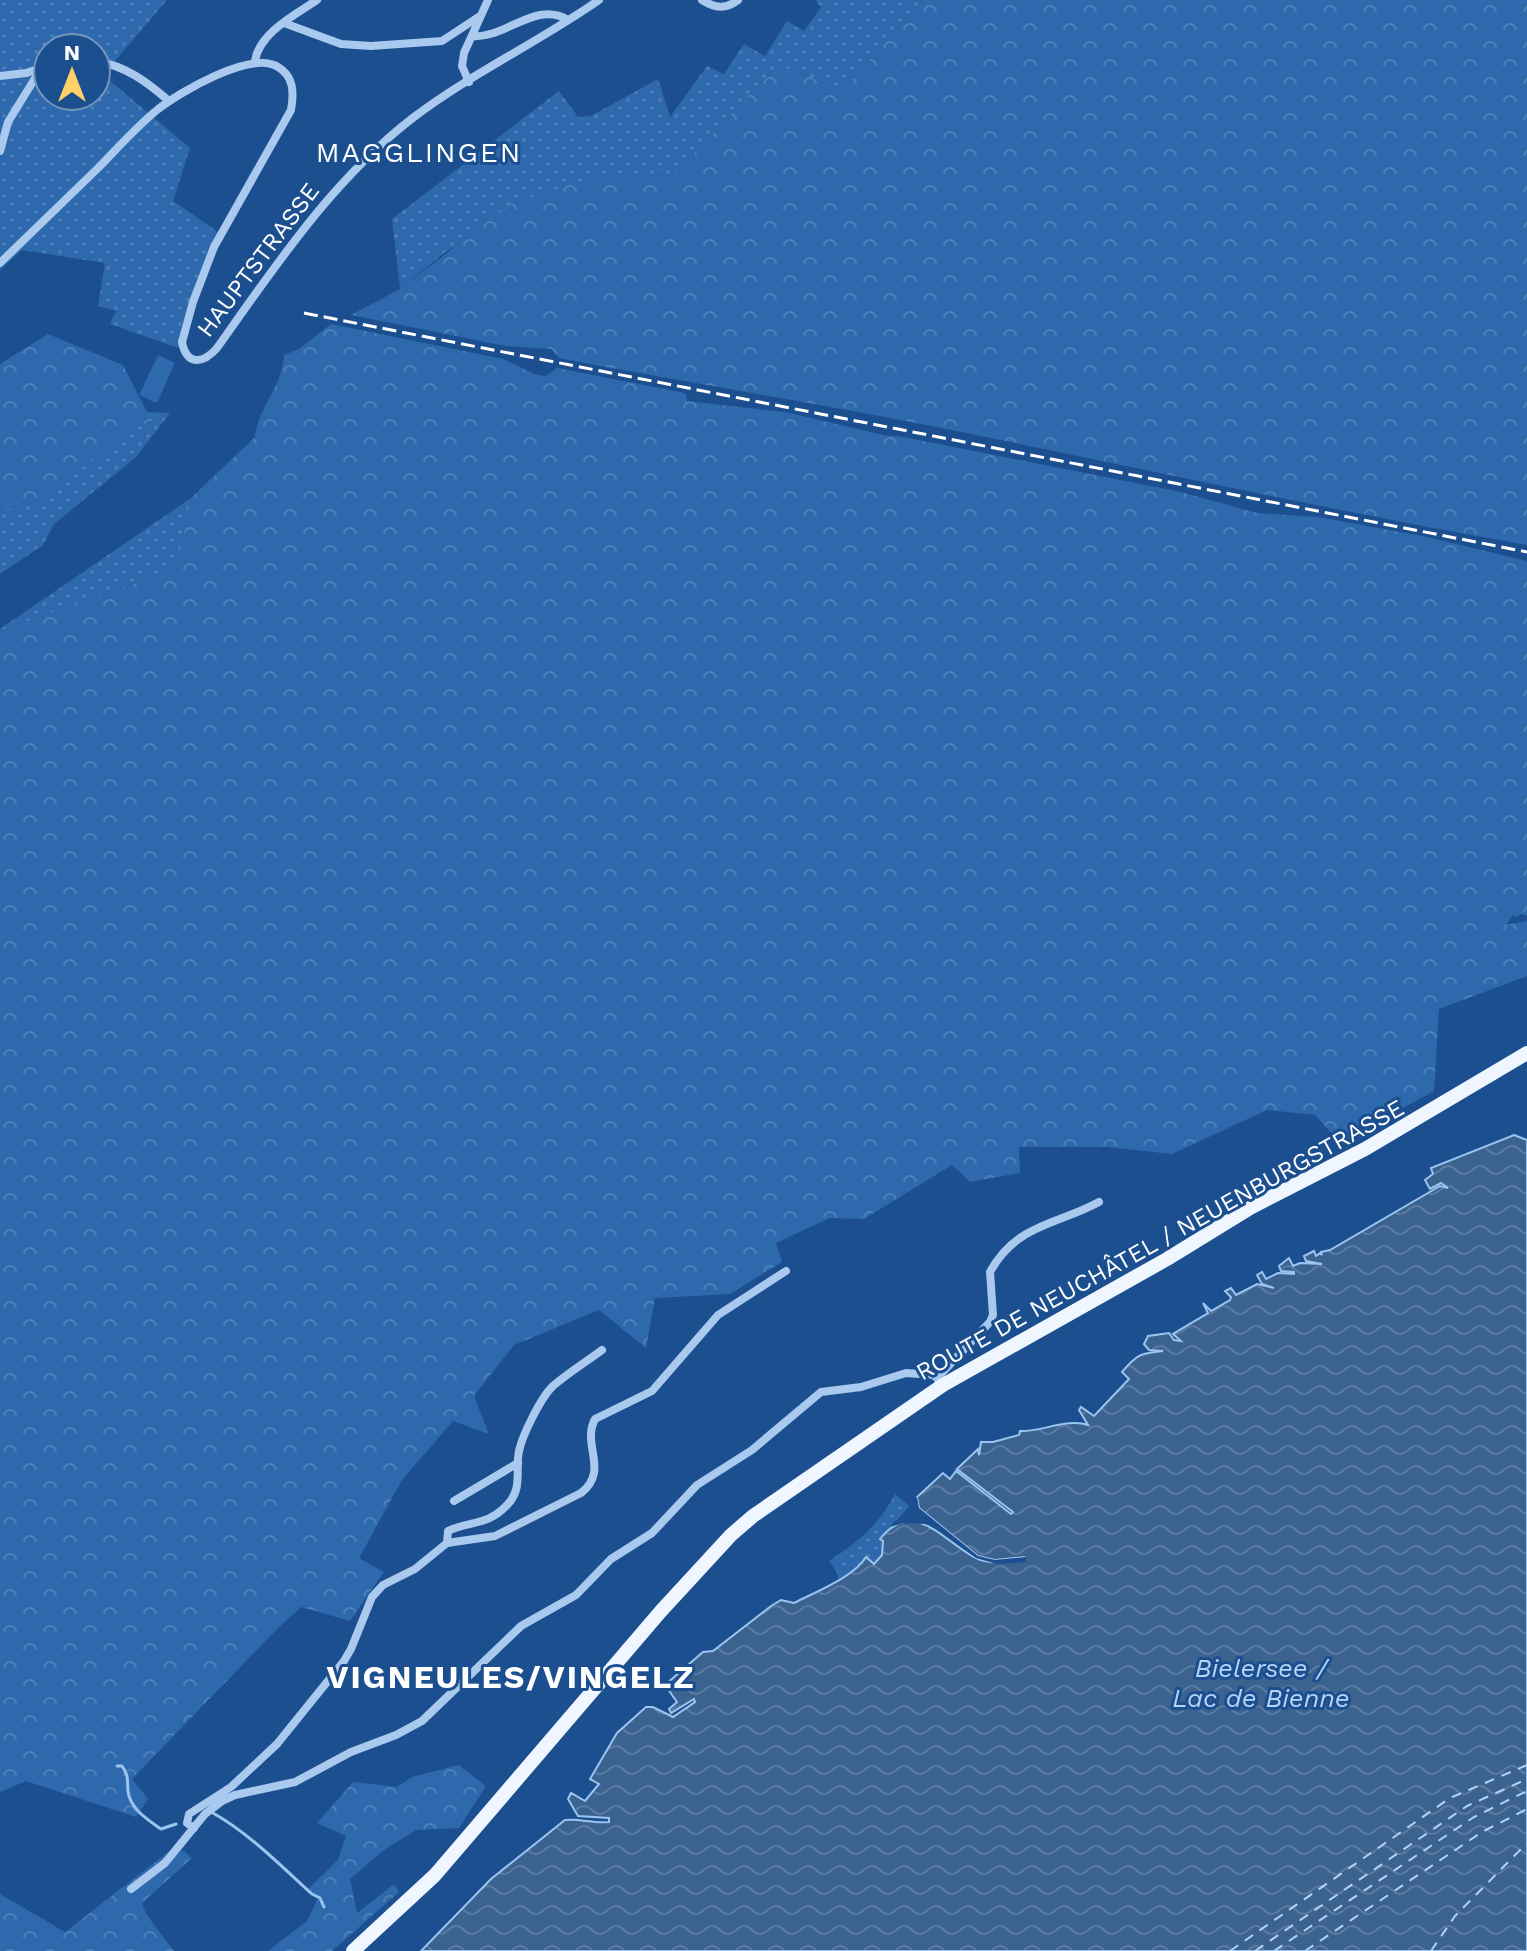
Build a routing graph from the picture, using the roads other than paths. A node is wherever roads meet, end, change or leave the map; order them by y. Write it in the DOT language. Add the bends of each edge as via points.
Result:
graph roads {
  1 [pos="317,0"];
  2 [pos="488,0"];
  3 [pos="599,0"];
  4 [pos="702,0"];
  5 [pos="738,0"];
  6 [pos="480,16"];
  7 [pos="568,20"];
  8 [pos="284,23"];
  9 [pos="472,36"];
  10 [pos="255,61"];
  11 [pos="112,66"];
  12 [pos="32,71"];
  13 [pos="26,73"];
  14 [pos="0,76"];
  15 [pos="32,82"];
  16 [pos="469,82"];
  17 [pos="169,101"];
  18 [pos="0,151"];
  19 [pos="0,263"];
  20 [pos="1527,1053"];
  21 [pos="1099,1202"];
  22 [pos="786,1271"];
  23 [pos="602,1350"];
  24 [pos="940,1381"];
  25 [pos="518,1463"];
  26 [pos="454,1501"];
  27 [pos="447,1543"];
  28 [pos="194,1828"];
  29 [pos="131,1889"];
  30 [pos="353,1951"];
  1 -- 8 [label="street"];
  2 -- 6 [label="street"];
  3 -- 7 [label="street, HAUPTSTRASSE"];
  4 -- 5 [label="street" via="730,7"];
  6 -- 8 [label="street" via="442,41 371,46 341,44"];
  6 -- 9 [label="street"];
  7 -- 9 [label="street" via="537,13 490,34"];
  7 -- 16 [label="street, HAUPTSTRASSE"];
  8 -- 10 [label="street" via="261,44"];
  9 -- 16 [label="street" via="462,61"];
  10 -- 16 [label="street, HAUPTSTRASSE" via="284,70 293,101 205,268 182,342 187,355 196,360 206,359 217,348 305,227 355,169 411,119"];
  10 -- 17 [label="street"];
  11 -- 17 [label="street" via="144,79"];
  12 -- 13 [label="street"];
  13 -- 14 [label="street"];
  13 -- 15 [label="street"];
  15 -- 18 [label="street" via="8,122"];
  17 -- 19 [label="street"];
  20 -- 24 [label="main road, ROUTE DE NEUCHÂTEL / NEUENBURGSTRASSE" via="1365,1149"];
  21 -- 24 [label="street" via="1037,1226 1003,1254 989,1277 992,1318"];
  22 -- 27 [label="street" via="718,1315 659,1386 595,1419 595,1474 581,1493 495,1536"];
  23 -- 25 [label="street" via="550,1389 523,1439"];
  24 -- 28 [label="street" via="906,1373 821,1392 752,1450 697,1485 652,1533 611,1559 576,1595 521,1626 422,1721 295,1782 230,1797"];
  24 -- 30 [label="main road, ROUTE DE NEUCHÂTEL / NEUENBURGSTRASSE" via="731,1535 435,1875"];
  25 -- 26 [label="street"];
  25 -- 27 [label="street" via="518,1485 508,1504 491,1518 448,1531"];
  27 -- 28 [label="street" via="378,1589 344,1661 277,1744 231,1787 189,1814 186,1822"];
  28 -- 29 [label="street" via="165,1863"];
}
